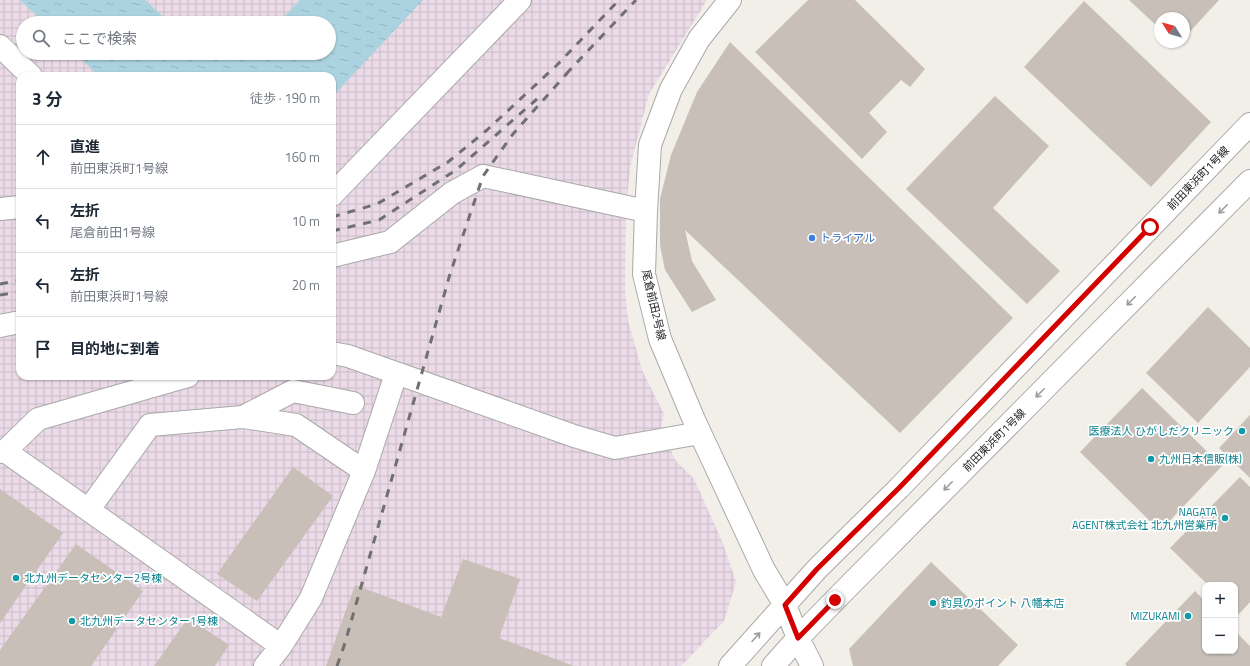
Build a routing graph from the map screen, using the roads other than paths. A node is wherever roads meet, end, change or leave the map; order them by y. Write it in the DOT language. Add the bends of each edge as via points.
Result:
graph roads {
  1 [pos="520,0"];
  2 [pos="730,0"];
  3 [pos="0,46"];
  4 [pos="27,72"];
  5 [pos="1249,126"];
  6 [pos="1250,181"];
  7 [pos="336,191"];
  8 [pos="16,207"];
  9 [pos="0,209"];
  10 [pos="646,211"];
  11 [pos="336,255"];
  12 [pos="16,323"];
  13 [pos="0,326"];
  14 [pos="336,354"];
  15 [pos="396,374"];
  16 [pos="174,380"];
  17 [pos="353,403"];
  18 [pos="243,417"];
  19 [pos="700,433"];
  20 [pos="3,452"];
  21 [pos="364,471"];
  22 [pos="89,509"];
  23 [pos="785,605"];
  24 [pos="798,638"];
  25 [pos="281,646"];
  26 [pos="265,666"];
  27 [pos="730,666"];
  28 [pos="773,666"];
  29 [pos="812,666"];
  1 -- 7 [label="street"];
  2 -- 10 [label="street, 尾倉前田2号線" via="699,39 671,89 650,145"];
  3 -- 4 [label="street"];
  5 -- 23 [label="street, 前田東浜町1号線" via="817,569"];
  6 -- 24 [label="street, 前田東浜町1号線, one-way"];
  8 -- 9 [label="street"];
  10 -- 11 [label="street" via="483,176 452,193 390,242"];
  10 -- 19 [label="street, 尾倉前田2号線" via="644,274 658,332"];
  12 -- 13 [label="street"];
  14 -- 15 [label="street"];
  15 -- 19 [label="street" via="615,448"];
  15 -- 21 [label="street"];
  16 -- 20 [label="street" via="38,419"];
  17 -- 18 [label="street" via="293,391"];
  18 -- 21 [label="street" via="296,425"];
  18 -- 22 [label="street" via="150,425"];
  19 -- 23 [label="street, 尾倉前田2号線" via="764,570"];
  20 -- 22 [label="street"];
  21 -- 25 [label="street" via="311,598"];
  22 -- 25 [label="street"];
  23 -- 24 [label="street, 尾倉前田2号線"];
  27 -- 23 [label="street, 前田東浜町1号線, one-way"];
  24 -- 28 [label="street, 前田東浜町1号線"];
  24 -- 29 [label="street, 尾倉前田2号線"];
  25 -- 26 [label="street"];
}
